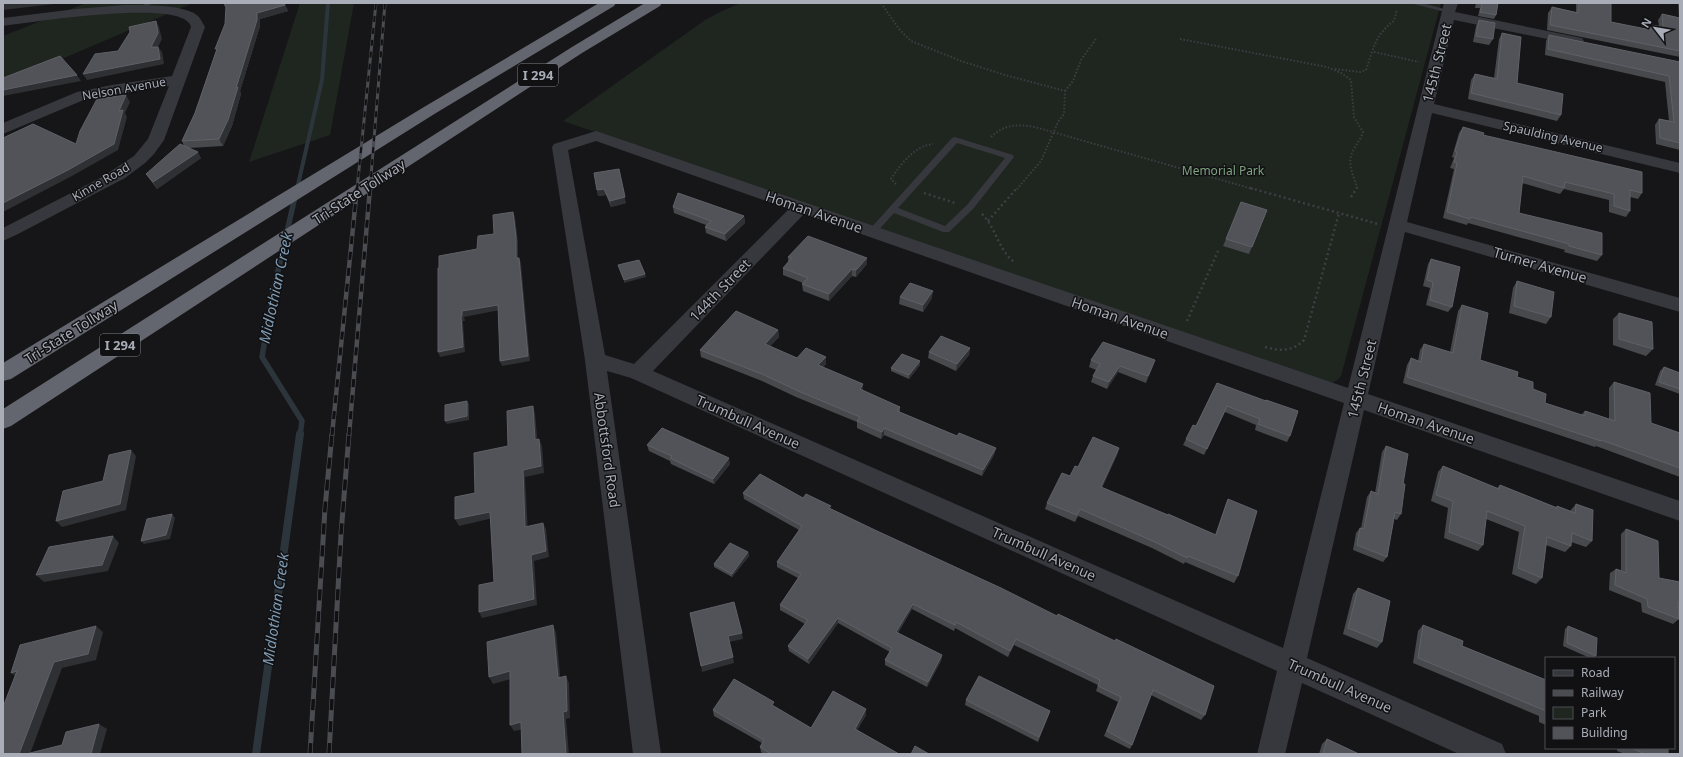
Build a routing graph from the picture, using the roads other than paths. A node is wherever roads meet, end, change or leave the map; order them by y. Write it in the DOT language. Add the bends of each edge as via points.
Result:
graph roads {
  1 [pos="609,3"];
  2 [pos="655,3"];
  3 [pos="1413,3"];
  4 [pos="148,4"];
  5 [pos="1450,9"];
  6 [pos="3,22"];
  7 [pos="1587,43"];
  8 [pos="179,80"];
  9 [pos="1426,107"];
  10 [pos="3,129"];
  11 [pos="560,147"];
  12 [pos="1680,168"];
  13 [pos="801,208"];
  14 [pos="892,209"];
  15 [pos="1398,227"];
  16 [pos="872,232"];
  17 [pos="3,235"];
  18 [pos="1680,305"];
  19 [pos="595,360"];
  20 [pos="3,373"];
  21 [pos="638,373"];
  22 [pos="1357,400"];
  23 [pos="3,420"];
  24 [pos="1680,511"];
  25 [pos="1293,665"];
  26 [pos="647,754"];
  27 [pos="1271,754"];
  28 [pos="1492,754"];
  1 -- 20 [label="highway, Tri-State Tollway / I 294"];
  2 -- 23 [label="highway, Tri-State Tollway / I 294" via="577,50"];
  3 -- 5 [label="lane"];
  4 -- 6 [label="street"];
  4 -- 8 [label="street, Kinne Road" via="188,13 198,21"];
  5 -- 7 [label="street"];
  5 -- 9 [label="street, 145th Street"];
  8 -- 10 [label="street, Nelson Avenue" via="82,95"];
  8 -- 17 [label="street, Kinne Road" via="156,140 141,158 115,176"];
  9 -- 12 [label="street, Spaulding Avenue"];
  9 -- 15 [label="street, 145th Street"];
  11 -- 13 [label="street, Homan Avenue" via="596,136"];
  11 -- 19 [label="street, Abbottsford Road"];
  13 -- 16 [label="street, Homan Avenue"];
  13 -- 21 [label="street, 144th Street"];
  14 -- 14 [label="lane" via="946,230 970,207 1010,157 955,140"];
  14 -- 16 [label="lane"];
  15 -- 18 [label="street, Turner Avenue"];
  15 -- 22 [label="street, 145th Street"];
  16 -- 22 [label="street, Homan Avenue"];
  19 -- 21 [label="street, Trumbull Avenue"];
  19 -- 26 [label="street, Abbottsford Road"];
  21 -- 25 [label="street, Trumbull Avenue"];
  22 -- 24 [label="street, Homan Avenue"];
  22 -- 25 [label="street, 145th Street"];
  25 -- 27 [label="street, 145th Street"];
  25 -- 28 [label="street, Trumbull Avenue"];
}
